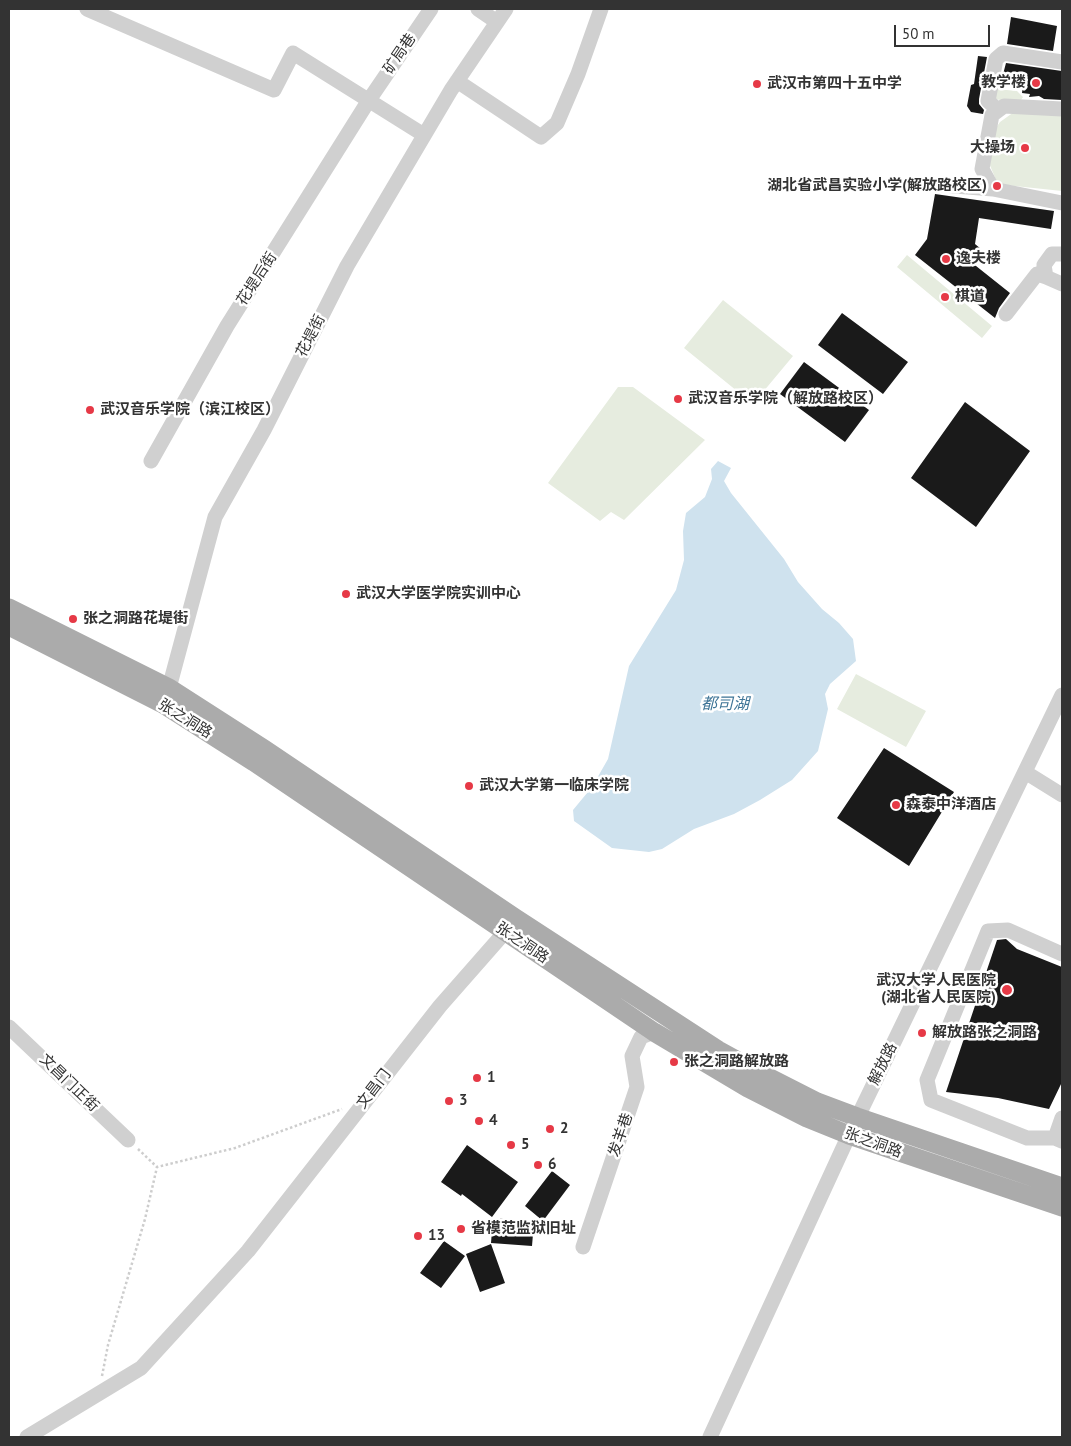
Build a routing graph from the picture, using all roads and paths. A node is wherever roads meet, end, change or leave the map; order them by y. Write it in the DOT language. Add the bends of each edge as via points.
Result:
graph roads {
  1 [pos="87,9"];
  2 [pos="431,9"];
  3 [pos="478,9"];
  4 [pos="506,9"];
  5 [pos="601,9"];
  6 [pos="497,22"];
  7 [pos="1062,61"];
  8 [pos="457,81"];
  9 [pos="369,100"];
  10 [pos="1062,109"];
  11 [pos="998,110"];
  12 [pos="424,135"];
  13 [pos="942,185"];
  14 [pos="993,189"];
  15 [pos="1062,203"];
  16 [pos="1062,254"];
  17 [pos="1046,277"];
  18 [pos="1062,284"];
  19 [pos="1006,314"];
  20 [pos="151,462"];
  21 [pos="12,622"];
  22 [pos="169,688"];
  23 [pos="1062,695"];
  24 [pos="1025,772"];
  25 [pos="1062,795"];
  26 [pos="505,932"];
  27 [pos="1062,954"];
  28 [pos="9,1026"];
  29 [pos="654,1032"];
  30 [pos="345,1108"];
  31 [pos="857,1117"];
  32 [pos="1062,1118"];
  33 [pos="848,1135"];
  34 [pos="1058,1139"];
  35 [pos="128,1140"];
  36 [pos="157,1167"];
  37 [pos="1062,1187"];
  38 [pos="1062,1207"];
  39 [pos="583,1247"];
  40 [pos="98,1394"];
  41 [pos="27,1437"];
  42 [pos="710,1437"];
  1 -- 9 [label="street" via="274,90 293,53"];
  2 -- 9 [label="street, 矿局巷"];
  3 -- 6 [label="street"];
  4 -- 6 [label="street, 花堤街"];
  5 -- 8 [label="street" via="557,123 540,137"];
  6 -- 8 [label="street, 花堤街"];
  7 -- 11 [label="street" via="1003,53 996,59 988,101"];
  8 -- 12 [label="street, 花堤街"];
  9 -- 12 [label="street"];
  9 -- 20 [label="street, 花堤后街" via="227,326"];
  10 -- 11 [label="street" via="1004,106"];
  11 -- 14 [label="street" via="992,115 982,169"];
  12 -- 22 [label="street, 花堤街" via="347,266 264,430 215,517"];
  13 -- 14 [label="street"];
  14 -- 15 [label="street"];
  16 -- 17 [label="street" via="1052,254 1044,264"];
  17 -- 18 [label="street"];
  17 -- 19 [label="street" via="1037,274"];
  21 -- 22 [label="main road, 张之洞路"];
  21 -- 26 [label="main road, 张之洞路" via="171,710 254,762"];
  22 -- 31 [label="main road, 张之洞路" via="718,1050 817,1102"];
  23 -- 24 [label="street, 解放路"];
  24 -- 25 [label="street"];
  24 -- 31 [label="street, 解放路"];
  26 -- 29 [label="main road, 张之洞路"];
  26 -- 40 [label="street, 文昌门" via="440,1006 248,1251 141,1368"];
  27 -- 34 [label="street" via="1008,930 988,931 926,1080 931,1100 1027,1138"];
  28 -- 35 [label="street, 文昌门正街"];
  29 -- 33 [label="main road, 张之洞路" via="748,1088"];
  29 -- 39 [label="street, 发羊巷" via="641,1037 632,1056 637,1087"];
  30 -- 36 [label="path" via="235,1148"];
  31 -- 33 [label="street, 解放路"];
  31 -- 37 [label="main road, 张之洞路"];
  32 -- 34 [label="street"];
  33 -- 38 [label="main road, 张之洞路"];
  33 -- 42 [label="street, 解放路"];
  35 -- 36 [label="path"];
  36 -- 40 [label="path" via="108,1345"];
  40 -- 41 [label="street, 文昌门"];
}
